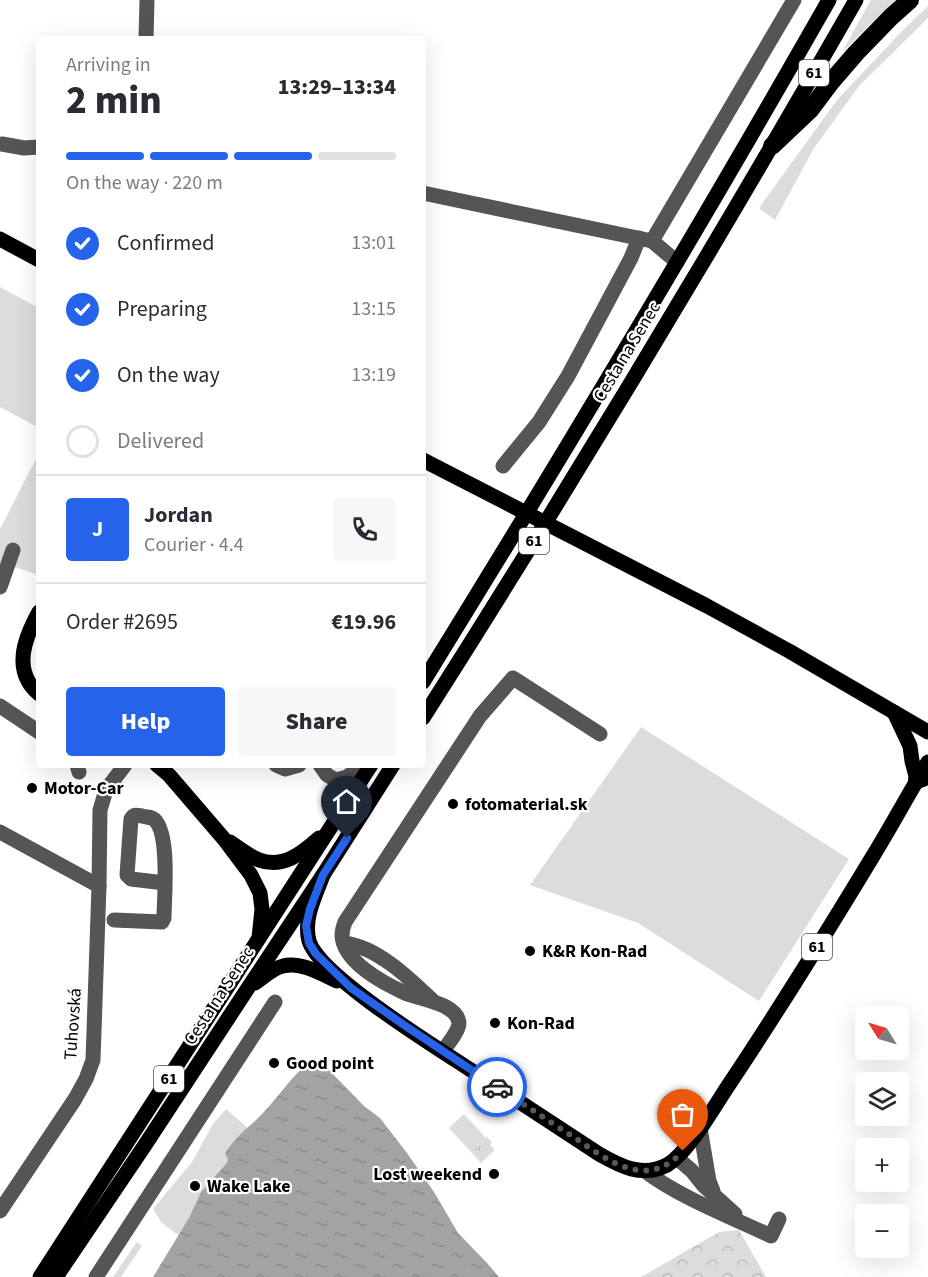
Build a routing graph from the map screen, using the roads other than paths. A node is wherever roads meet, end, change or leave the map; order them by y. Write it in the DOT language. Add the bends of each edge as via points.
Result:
graph roads {
  1 [pos="147,0"];
  2 [pos="794,0"];
  3 [pos="829,0"];
  4 [pos="856,0"];
  5 [pos="910,0"];
  6 [pos="146,36"];
  7 [pos="2,144"];
  8 [pos="772,146"];
  9 [pos="36,147"];
  10 [pos="426,194"];
  11 [pos="0,239"];
  12 [pos="646,239"];
  13 [pos="36,258"];
  14 [pos="677,262"];
  15 [pos="426,462"];
  16 [pos="503,466"];
  17 [pos="13,550"];
  18 [pos="0,587"];
  19 [pos="36,618"];
  20 [pos="426,677"];
  21 [pos="36,691"];
  22 [pos="0,706"];
  23 [pos="894,712"];
  24 [pos="426,713"];
  25 [pos="36,730"];
  26 [pos="928,732"];
  27 [pos="600,734"];
  28 [pos="928,762"];
  29 [pos="123,768"];
  30 [pos="161,768"];
  31 [pos="322,768"];
  32 [pos="359,768"];
  33 [pos="369,768"];
  34 [pos="391,768"];
  35 [pos="923,778"];
  36 [pos="334,823"];
  37 [pos="0,832"];
  38 [pos="225,839"];
  39 [pos="100,860"];
  40 [pos="127,861"];
  41 [pos="323,875"];
  42 [pos="165,884"];
  43 [pos="99,886"];
  44 [pos="114,920"];
  45 [pos="259,940"];
  46 [pos="248,988"];
  47 [pos="351,988"];
  48 [pos="275,1002"];
  49 [pos="443,1051"];
  50 [pos="700,1128"];
  51 [pos="677,1158"];
  52 [pos="645,1171"];
  53 [pos="716,1196"];
  54 [pos="691,1198"];
  55 [pos="0,1211"];
  56 [pos="779,1219"];
  57 [pos="746,1224"];
  58 [pos="40,1277"];
  59 [pos="56,1277"];
  60 [pos="96,1277"];
  1 -- 6 [label="street"];
  2 -- 12 [label="street"];
  3 -- 14 [label="main road, Cesta na Senec / 61"];
  4 -- 8 [label="main road, Cesta na Senec / 61"];
  5 -- 8 [label="highway" via="856,52 810,110"];
  7 -- 9 [label="street"];
  8 -- 24 [label="main road, Cesta na Senec / 61" via="557,506"];
  10 -- 12 [label="street"];
  11 -- 13 [label="main road"];
  12 -- 14 [label="street"];
  12 -- 16 [label="street" via="631,258 568,376 539,422"];
  14 -- 20 [label="main road, Cesta na Senec / 61"];
  15 -- 23 [label="main road" via="707,606"];
  17 -- 18 [label="street"];
  19 -- 21 [label="main road" via="22,664 26,679"];
  22 -- 25 [label="street"];
  23 -- 26 [label="main road"];
  23 -- 35 [label="main road" via="912,761"];
  27 -- 49 [label="street" via="513,678 480,716 345,922 342,933 349,954 375,977 448,1009 456,1018 458,1029"];
  28 -- 35 [label="main road, 61"];
  29 -- 39 [label="street, Tuhovská" via="101,804"];
  30 -- 38 [label="main road, 61"];
  31 -- 32 [label="street" via="336,780"];
  33 -- 36 [label="main road, Cesta na Senec / 61"];
  34 -- 41 [label="main road, Cesta na Senec / 61"];
  35 -- 50 [label="main road, 61"];
  36 -- 38 [label="main road, 61" via="307,849 284,862 258,860"];
  36 -- 45 [label="main road, Cesta na Senec / 61"];
  37 -- 43 [label="street"];
  38 -- 45 [label="main road, 61" via="260,893"];
  39 -- 40 [label="street"];
  39 -- 43 [label="street, Tuhovská"];
  40 -- 42 [label="street" via="130,879"];
  40 -- 42 [label="street" via="132,816 151,818 160,828 164,842"];
  41 -- 46 [label="main road, Cesta na Senec / 61"];
  41 -- 47 [label="main road, 61" via="306,926 309,943"];
  42 -- 44 [label="street" via="162,922"];
  43 -- 55 [label="street, Tuhovská" via="93,1060 75,1099"];
  45 -- 58 [label="main road, Cesta na Senec / 61"];
  46 -- 47 [label="main road, 61" via="287,965 322,973"];
  46 -- 59 [label="main road, Cesta na Senec / 61"];
  47 -- 49 [label="main road, 61"];
  48 -- 60 [label="street"];
  49 -- 52 [label="main road, 61" via="608,1159 624,1168"];
  50 -- 51 [label="main road, 61"];
  50 -- 53 [label="street" via="709,1181"];
  51 -- 52 [label="main road, 61"];
  51 -- 53 [label="street"];
  51 -- 54 [label="street" via="680,1179"];
  52 -- 54 [label="street"];
  53 -- 57 [label="street"];
  54 -- 57 [label="street"];
  56 -- 57 [label="street" via="771,1236"];
}
